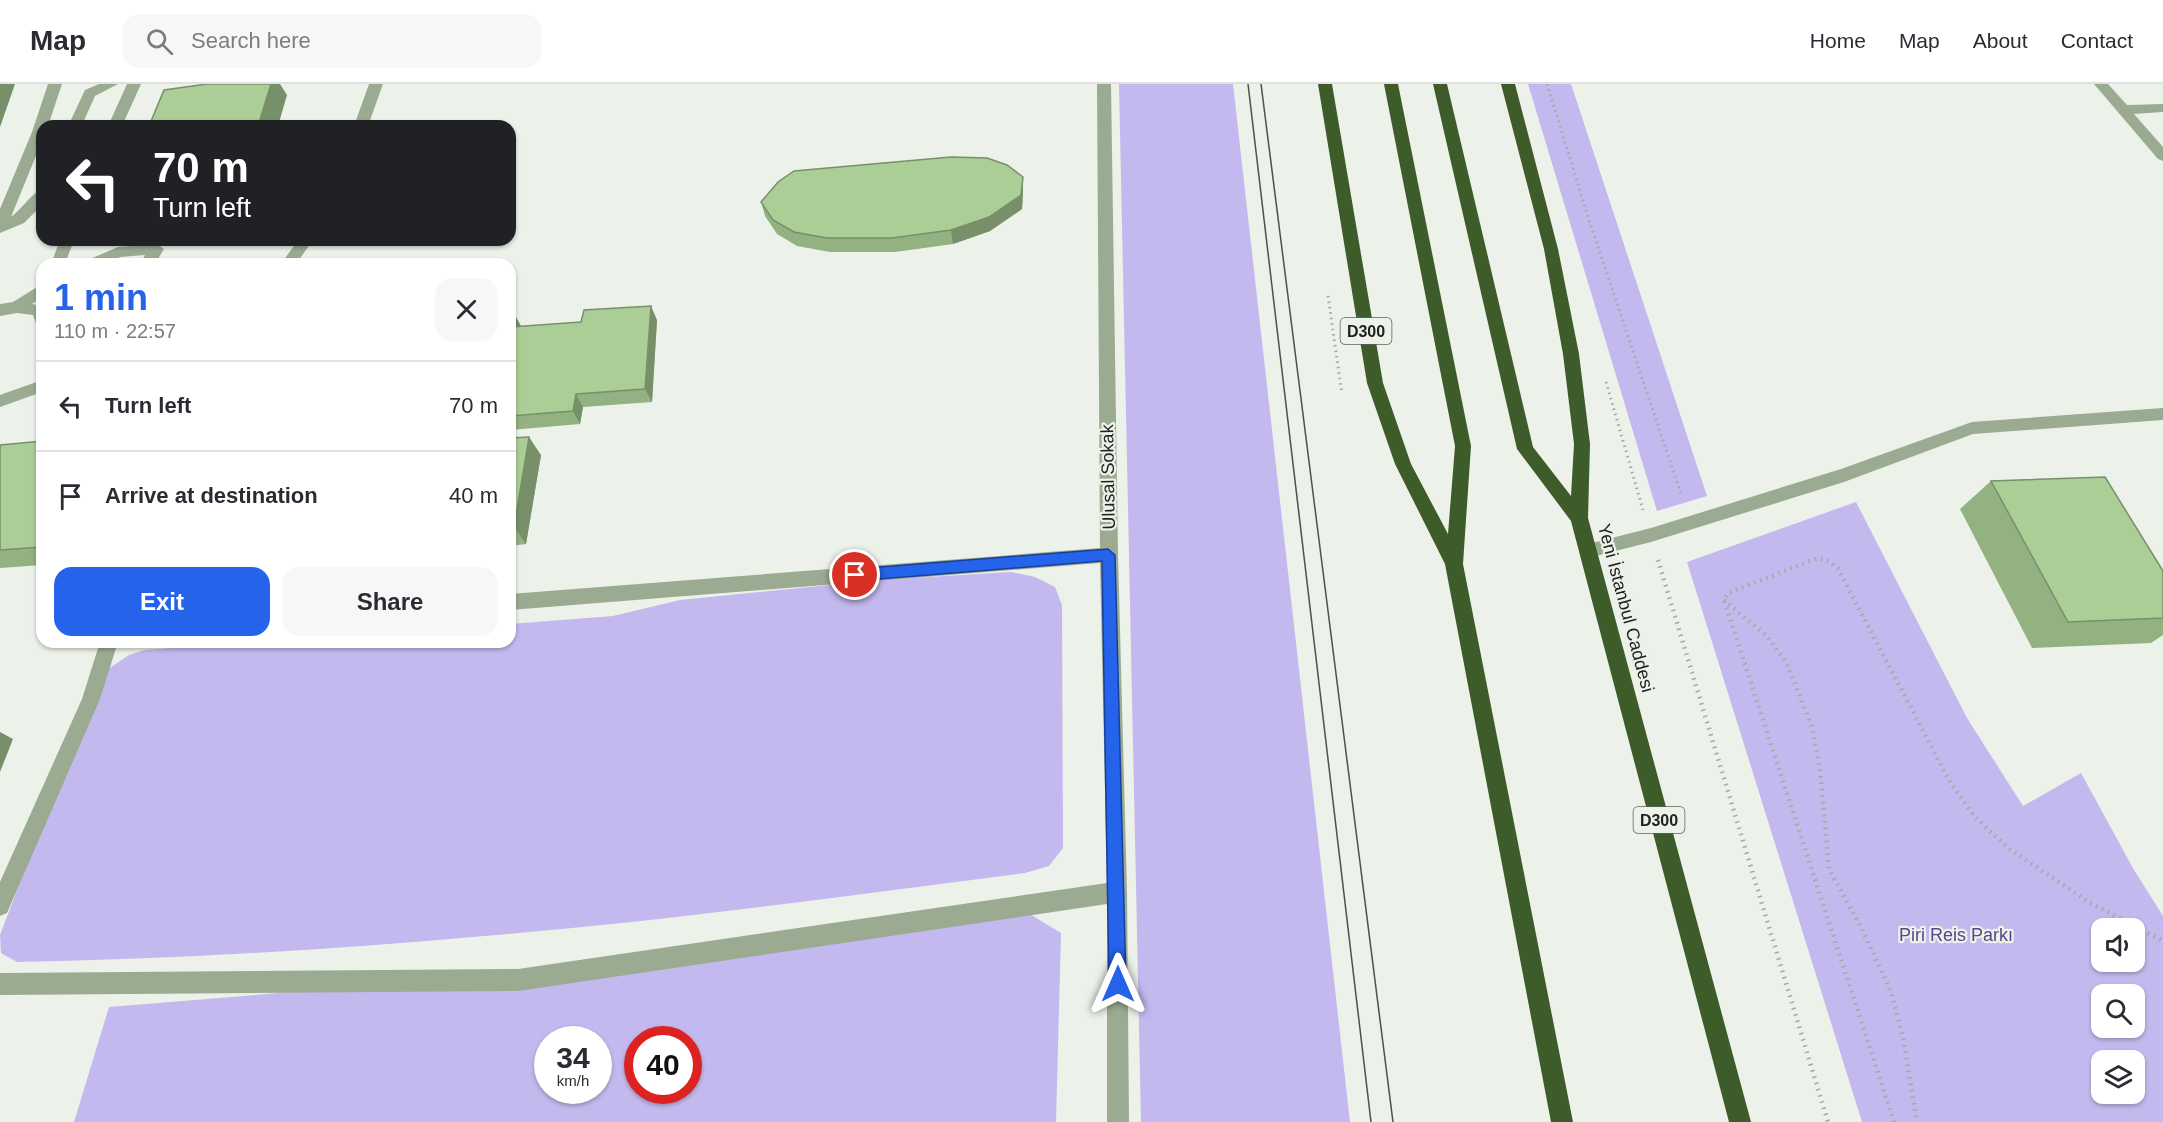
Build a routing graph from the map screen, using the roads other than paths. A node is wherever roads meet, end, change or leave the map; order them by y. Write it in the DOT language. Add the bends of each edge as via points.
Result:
graph roads {
  1 [pos="55,84"];
  2 [pos="111,84"];
  3 [pos="134,84"];
  4 [pos="376,84"];
  5 [pos="1104,84"];
  6 [pos="1325,84"];
  7 [pos="1391,84"];
  8 [pos="1440,84"];
  9 [pos="1508,84"];
  10 [pos="2101,84"];
  11 [pos="93,88"];
  12 [pos="2163,108"];
  13 [pos="2123,110"];
  14 [pos="44,120"];
  15 [pos="73,120"];
  16 [pos="118,120"];
  17 [pos="363,120"];
  18 [pos="36,142"];
  19 [pos="2163,156"];
  20 [pos="36,204"];
  21 [pos="0,228"];
  22 [pos="106,258"];
  23 [pos="151,258"];
  24 [pos="36,293"];
  25 [pos="17,307"];
  26 [pos="0,310"];
  27 [pos="36,313"];
  28 [pos="36,388"];
  29 [pos="0,401"];
  30 [pos="2163,414"];
  31 [pos="1579,518"];
  32 [pos="1588,551"];
  33 [pos="1108,555"];
  34 [pos="1454,564"];
  35 [pos="516,602"];
  36 [pos="107,648"];
  37 [pos="1117,892"];
  38 [pos="0,906"];
  39 [pos="0,984"];
  40 [pos="1118,1122"];
  41 [pos="1562,1122"];
  42 [pos="1740,1122"];
  1 -- 14 [label="street"];
  2 -- 11 [label="street"];
  3 -- 16 [label="street"];
  4 -- 17 [label="street"];
  5 -- 33 [label="street, Ulusal Sokak"];
  6 -- 34 [label="highway, D300" via="1375,383 1403,464"];
  7 -- 34 [label="highway, D300" via="1463,446"];
  8 -- 31 [label="highway, Yeni İstanbul Caddesi / D300" via="1525,448"];
  9 -- 31 [label="highway, D300" via="1551,249 1571,354 1582,444"];
  10 -- 13 [label="street"];
  11 -- 15 [label="street"];
  12 -- 13 [label="street"];
  13 -- 19 [label="street"];
  18 -- 21 [label="street"];
  20 -- 21 [label="street" via="15,223"];
  22 -- 23 [label="street" via="118,252 157,249"];
  24 -- 25 [label="street"];
  25 -- 26 [label="street"];
  25 -- 27 [label="street"];
  28 -- 29 [label="street"];
  30 -- 32 [label="street" via="1972,428 1844,475 1651,536"];
  31 -- 32 [label="highway, Yeni İstanbul Caddesi / D300"];
  32 -- 42 [label="highway, Yeni İstanbul Caddesi / D300"];
  33 -- 35 [label="street"];
  33 -- 37 [label="street, Ulusal Sokak"];
  34 -- 41 [label="highway, D300"];
  36 -- 38 [label="street" via="91,699"];
  37 -- 39 [label="street" via="518,980"];
  37 -- 40 [label="street, Ulusal Sokak"];
}
